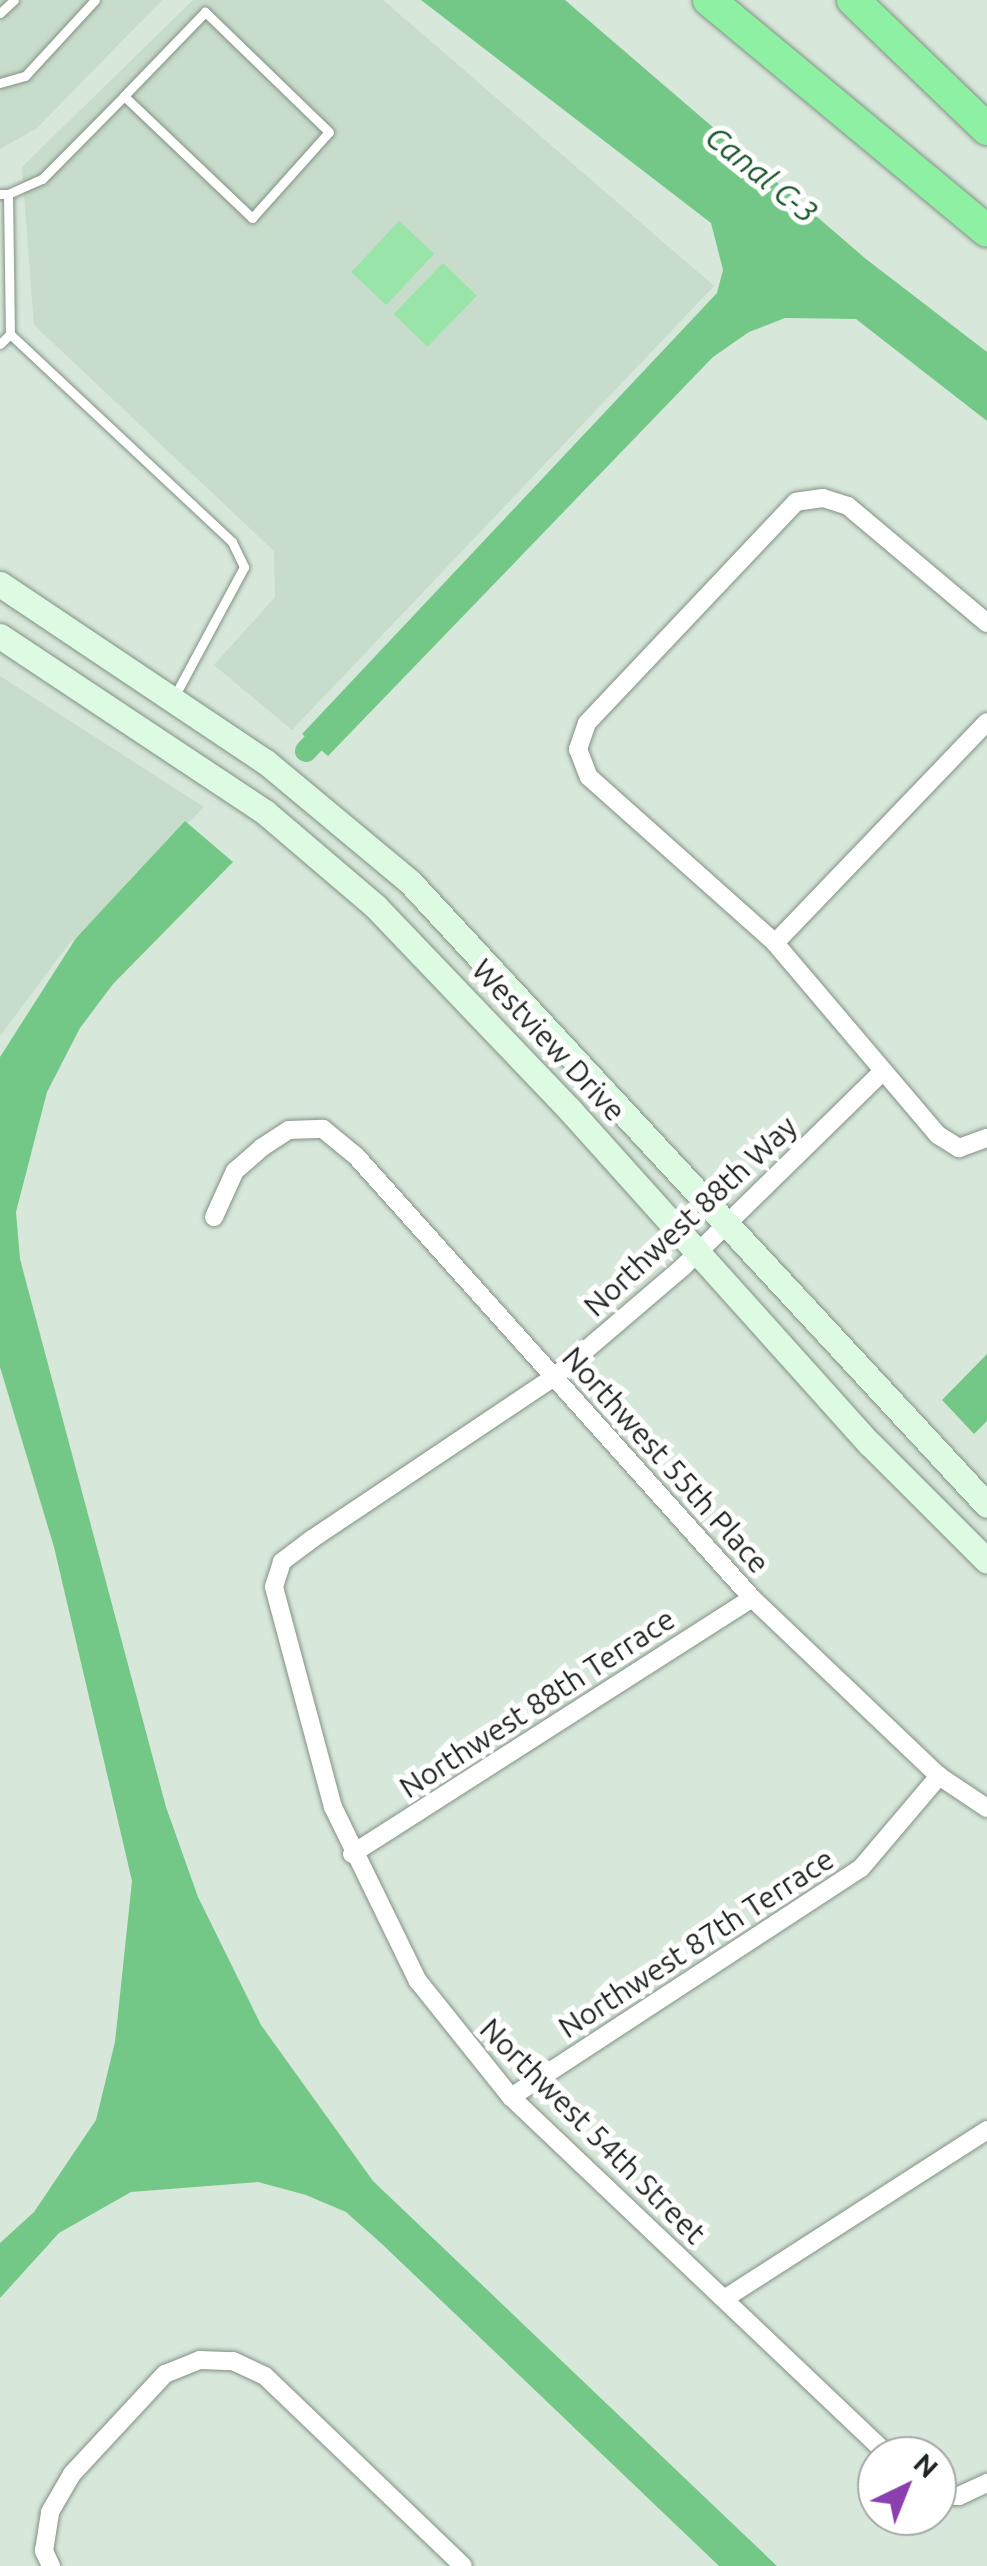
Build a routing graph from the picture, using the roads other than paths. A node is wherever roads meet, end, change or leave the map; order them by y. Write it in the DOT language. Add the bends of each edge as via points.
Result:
graph roads {
  1 [pos="14,0"];
  2 [pos="95,0"];
  3 [pos="709,0"];
  4 [pos="852,0"];
  5 [pos="0,13"];
  6 [pos="0,83"];
  7 [pos="124,96"];
  8 [pos="987,130"];
  9 [pos="4,194"];
  10 [pos="987,231"];
  11 [pos="10,334"];
  12 [pos="0,344"];
  13 [pos="0,584"];
  14 [pos="987,623"];
  15 [pos="0,636"];
  16 [pos="174,697"];
  17 [pos="987,722"];
  18 [pos="775,943"];
  19 [pos="882,1072"];
  20 [pos="987,1138"];
  21 [pos="214,1217"];
  22 [pos="727,1223"];
  23 [pos="698,1252"];
  24 [pos="554,1377"];
  25 [pos="987,1505"];
  26 [pos="282,1562"];
  27 [pos="987,1562"];
  28 [pos="752,1598"];
  29 [pos="939,1776"];
  30 [pos="987,1808"];
  31 [pos="352,1854"];
  32 [pos="511,2098"];
  33 [pos="987,2130"];
  34 [pos="724,2299"];
  35 [pos="868,2436"];
  36 [pos="987,2483"];
  37 [pos="957,2496"];
  38 [pos="47,2558"];
  39 [pos="464,2566"];
  1 -- 5 [label="lane"];
  2 -- 6 [label="lane" via="25,76"];
  3 -- 10 [label="highway"];
  4 -- 8 [label="highway"];
  7 -- 7 [label="lane" via="252,218 329,132 205,12"];
  7 -- 9 [label="lane" via="42,179"];
  9 -- 11 [label="lane"];
  11 -- 12 [label="lane"];
  11 -- 16 [label="lane" via="232,542 244,567"];
  13 -- 16 [label="street, Westview Drive"];
  14 -- 18 [label="street" via="848,506 823,498 796,502 587,724 578,748 588,776"];
  15 -- 23 [label="street, Westview Drive" via="265,812 375,906"];
  16 -- 22 [label="street, Westview Drive" via="266,762 410,882"];
  17 -- 18 [label="street"];
  18 -- 19 [label="street"];
  19 -- 20 [label="street" via="938,1135 959,1148"];
  19 -- 22 [label="street, Northwest 88th Way"];
  21 -- 24 [label="street, Northwest 55th Place" via="235,1171 261,1148 289,1130 323,1128 356,1156"];
  22 -- 23 [label="street, Northwest 88th Way"];
  22 -- 25 [label="street, Westview Drive"];
  23 -- 24 [label="street, Northwest 88th Way"];
  23 -- 27 [label="street, Westview Drive" via="896,1472"];
  24 -- 26 [label="street, Northwest 88th Way"];
  24 -- 28 [label="street, Northwest 55th Place"];
  26 -- 31 [label="street, Northwest 54th Street" via="274,1587"];
  28 -- 29 [label="street, Northwest 55th Place"];
  28 -- 31 [label="street, Northwest 88th Terrace"];
  29 -- 30 [label="street, Northwest 55th Place"];
  29 -- 32 [label="street, Northwest 87th Terrace" via="861,1868"];
  31 -- 32 [label="street, Northwest 54th Street" via="418,1981"];
  32 -- 34 [label="street, Northwest 54th Street"];
  33 -- 34 [label="street"];
  34 -- 35 [label="street, Northwest 54th Street"];
  36 -- 37 [label="street"];
  38 -- 39 [label="street" via="50,2512 72,2474 165,2374 200,2360 233,2360 266,2376"];
}
